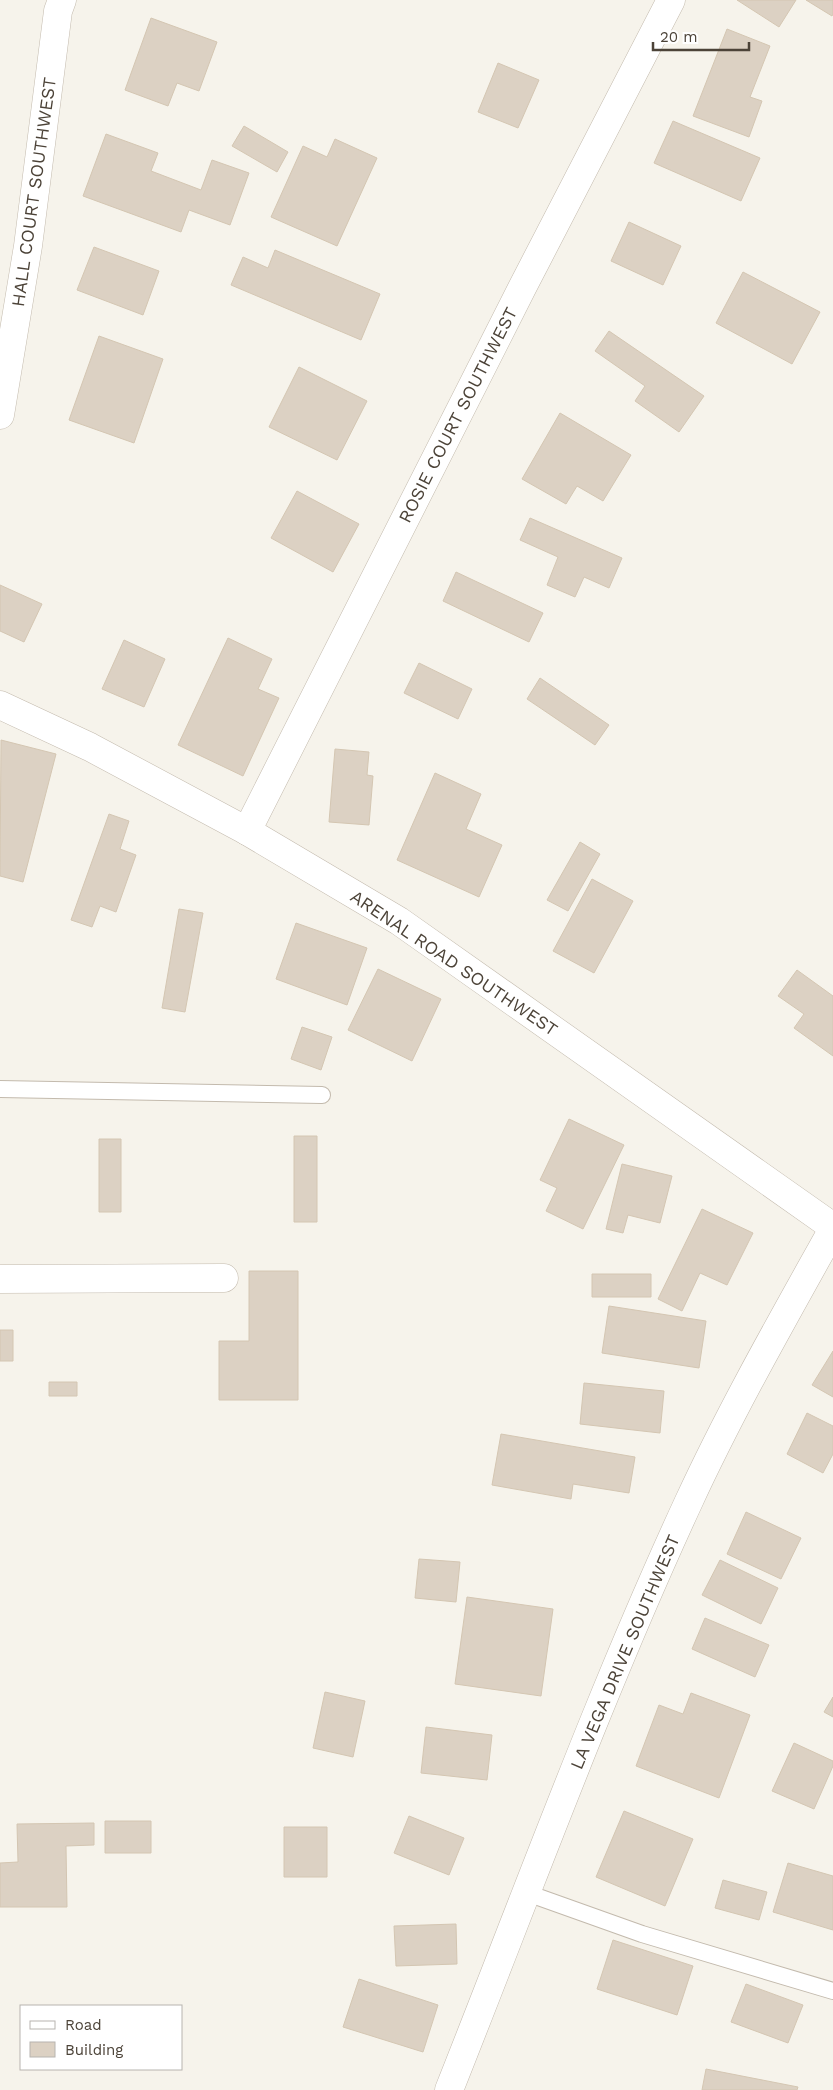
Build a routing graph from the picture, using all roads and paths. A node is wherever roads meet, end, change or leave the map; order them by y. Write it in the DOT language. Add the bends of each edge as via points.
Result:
graph roads {
  1 [pos="62,0"];
  2 [pos="671,0"];
  3 [pos="0,415"];
  4 [pos="0,705"];
  5 [pos="247,831"];
  6 [pos="0,1089"];
  7 [pos="322,1095"];
  8 [pos="833,1228"];
  9 [pos="224,1278"];
  10 [pos="0,1279"];
  11 [pos="527,1893"];
  12 [pos="833,1991"];
  13 [pos="449,2090"];
  1 -- 3 [label="street, HALL COURT SOUTHWEST" via="28,246"];
  2 -- 5 [label="street, ROSIE COURT SOUTHWEST"];
  4 -- 5 [label="street, ARENAL ROAD SOUTHWEST" via="90,746"];
  5 -- 8 [label="street, ARENAL ROAD SOUTHWEST" via="399,921"];
  6 -- 7 [label="lane"];
  8 -- 11 [label="street, LA VEGA DRIVE SOUTHWEST" via="753,1372 689,1501 625,1644"];
  9 -- 10 [label="street"];
  11 -- 12 [label="lane" via="642,1934"];
  11 -- 13 [label="street, LA VEGA DRIVE SOUTHWEST"];
}
